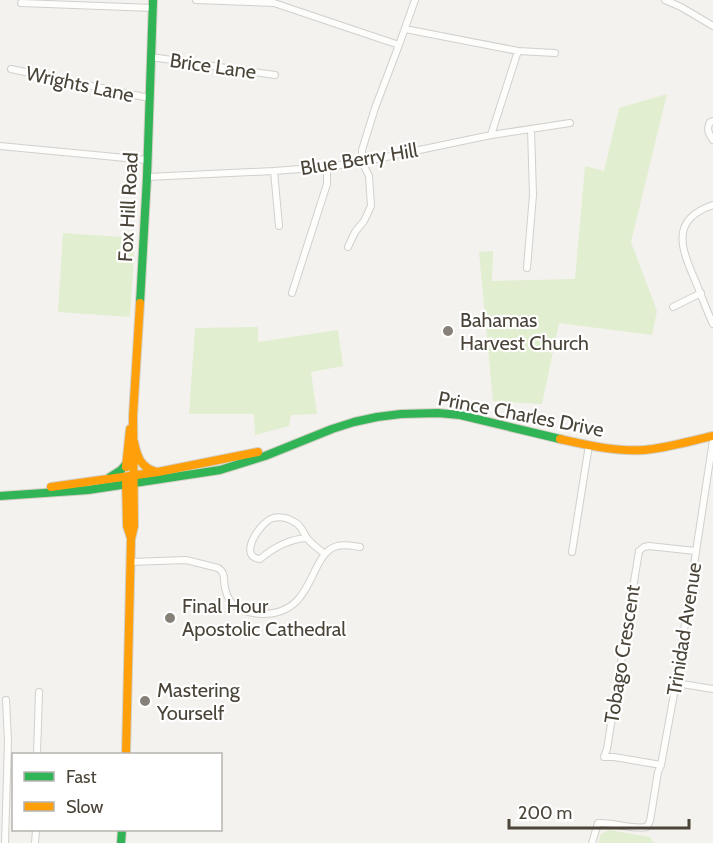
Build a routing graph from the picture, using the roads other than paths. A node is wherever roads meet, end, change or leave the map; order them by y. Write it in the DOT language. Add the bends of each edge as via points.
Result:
graph roads {
  1 [pos="196,0"];
  2 [pos="415,0"];
  3 [pos="665,0"];
  4 [pos="21,3"];
  5 [pos="153,4"];
  6 [pos="680,4"];
  7 [pos="405,29"];
  8 [pos="713,29"];
  9 [pos="399,45"];
  10 [pos="518,51"];
  11 [pos="555,53"];
  12 [pos="151,57"];
  13 [pos="11,69"];
  14 [pos="274,75"];
  15 [pos="149,98"];
  16 [pos="713,120"];
  17 [pos="570,123"];
  18 [pos="531,129"];
  19 [pos="491,135"];
  20 [pos="713,140"];
  21 [pos="0,146"];
  22 [pos="147,160"];
  23 [pos="362,162"];
  24 [pos="327,167"];
  25 [pos="274,171"];
  26 [pos="147,177"];
  27 [pos="713,205"];
  28 [pos="279,226"];
  29 [pos="348,247"];
  30 [pos="527,268"];
  31 [pos="292,293"];
  32 [pos="700,293"];
  33 [pos="672,307"];
  34 [pos="713,324"];
  35 [pos="133,416"];
  36 [pos="713,438"];
  37 [pos="134,442"];
  38 [pos="291,445"];
  39 [pos="589,445"];
  40 [pos="127,463"];
  41 [pos="158,472"];
  42 [pos="105,480"];
  43 [pos="130,481"];
  44 [pos="25,494"];
  45 [pos="0,496"];
  46 [pos="307,538"];
  47 [pos="360,547"];
  48 [pos="695,551"];
  49 [pos="572,552"];
  50 [pos="325,554"];
  51 [pos="130,562"];
  52 [pos="676,683"];
  53 [pos="713,689"];
  54 [pos="39,692"];
  55 [pos="6,700"];
  56 [pos="37,753"];
  57 [pos="126,753"];
  58 [pos="661,765"];
  59 [pos="5,843"];
  60 [pos="592,843"];
  1 -- 9 [label="street" via="274,3"];
  2 -- 7 [label="street"];
  3 -- 6 [label="street"];
  4 -- 5 [label="street"];
  5 -- 12 [label="main road, Fox Hill Road"];
  6 -- 8 [label="street"];
  7 -- 9 [label="street"];
  7 -- 10 [label="street"];
  9 -- 23 [label="street" via="375,108"];
  10 -- 11 [label="street"];
  10 -- 19 [label="street"];
  12 -- 14 [label="street, Brice Lane"];
  12 -- 15 [label="main road, Fox Hill Road"];
  13 -- 15 [label="street, Wrights Lane"];
  15 -- 22 [label="main road, Fox Hill Road"];
  16 -- 20 [label="street" via="707,127"];
  17 -- 18 [label="street, Blue Berry Hill"];
  18 -- 19 [label="street, Blue Berry Hill"];
  18 -- 30 [label="street" via="533,195"];
  19 -- 23 [label="street, Blue Berry Hill"];
  21 -- 22 [label="street"];
  22 -- 26 [label="main road, Fox Hill Road"];
  23 -- 24 [label="street, Blue Berry Hill"];
  23 -- 29 [label="street" via="369,176 371,206"];
  24 -- 25 [label="street, Blue Berry Hill"];
  24 -- 31 [label="street" via="327,184"];
  25 -- 26 [label="street, Blue Berry Hill"];
  25 -- 28 [label="street"];
  26 -- 35 [label="main road, Fox Hill Road"];
  27 -- 32 [label="street" via="691,217 682,235 683,250"];
  32 -- 33 [label="street"];
  32 -- 34 [label="street"];
  35 -- 37 [label="main road, Fox Hill Road"];
  35 -- 40 [label="main road, Fox Hill Road"];
  36 -- 39 [label="main road, Prince Charles Drive" via="635,450"];
  36 -- 48 [label="street, Trinidad Avenue"];
  37 -- 41 [label="main road" via="142,464"];
  37 -- 43 [label="main road, Fox Hill Road"];
  38 -- 39 [label="main road, Prince Charles Drive" via="365,419 416,413 458,415"];
  38 -- 41 [label="main road, Prince Charles Drive"];
  38 -- 43 [label="main road, Prince Charles Drive" via="219,470"];
  39 -- 49 [label="street"];
  40 -- 42 [label="main road"];
  40 -- 43 [label="main road, Fox Hill Road"];
  41 -- 43 [label="main road, Prince Charles Drive"];
  42 -- 43 [label="main road, Prince Charles Drive"];
  42 -- 44 [label="main road, Prince Charles Drive"];
  43 -- 44 [label="main road, Prince Charles Drive" via="59,493"];
  43 -- 51 [label="main road, Fox Hill Road"];
  44 -- 45 [label="main road, Prince Charles Drive"];
  46 -- 46 [label="street" via="291,540 260,559 251,552 254,536 274,518 297,524"];
  46 -- 50 [label="street"];
  47 -- 50 [label="street" via="337,546"];
  48 -- 52 [label="street, Trinidad Avenue"];
  48 -- 58 [label="street, Tobago Crescent" via="649,546 639,551 604,757"];
  50 -- 51 [label="street" via="300,598 280,612 267,614 246,612 234,606 225,590 224,574 218,568 186,560"];
  51 -- 57 [label="main road, Fox Hill Road"];
  52 -- 53 [label="street"];
  52 -- 58 [label="street, Trinidad Avenue"];
  54 -- 56 [label="street"];
  55 -- 59 [label="street"];
  58 -- 60 [label="street, Trinidad Avenue" via="649,825 644,828 597,823"];
}
